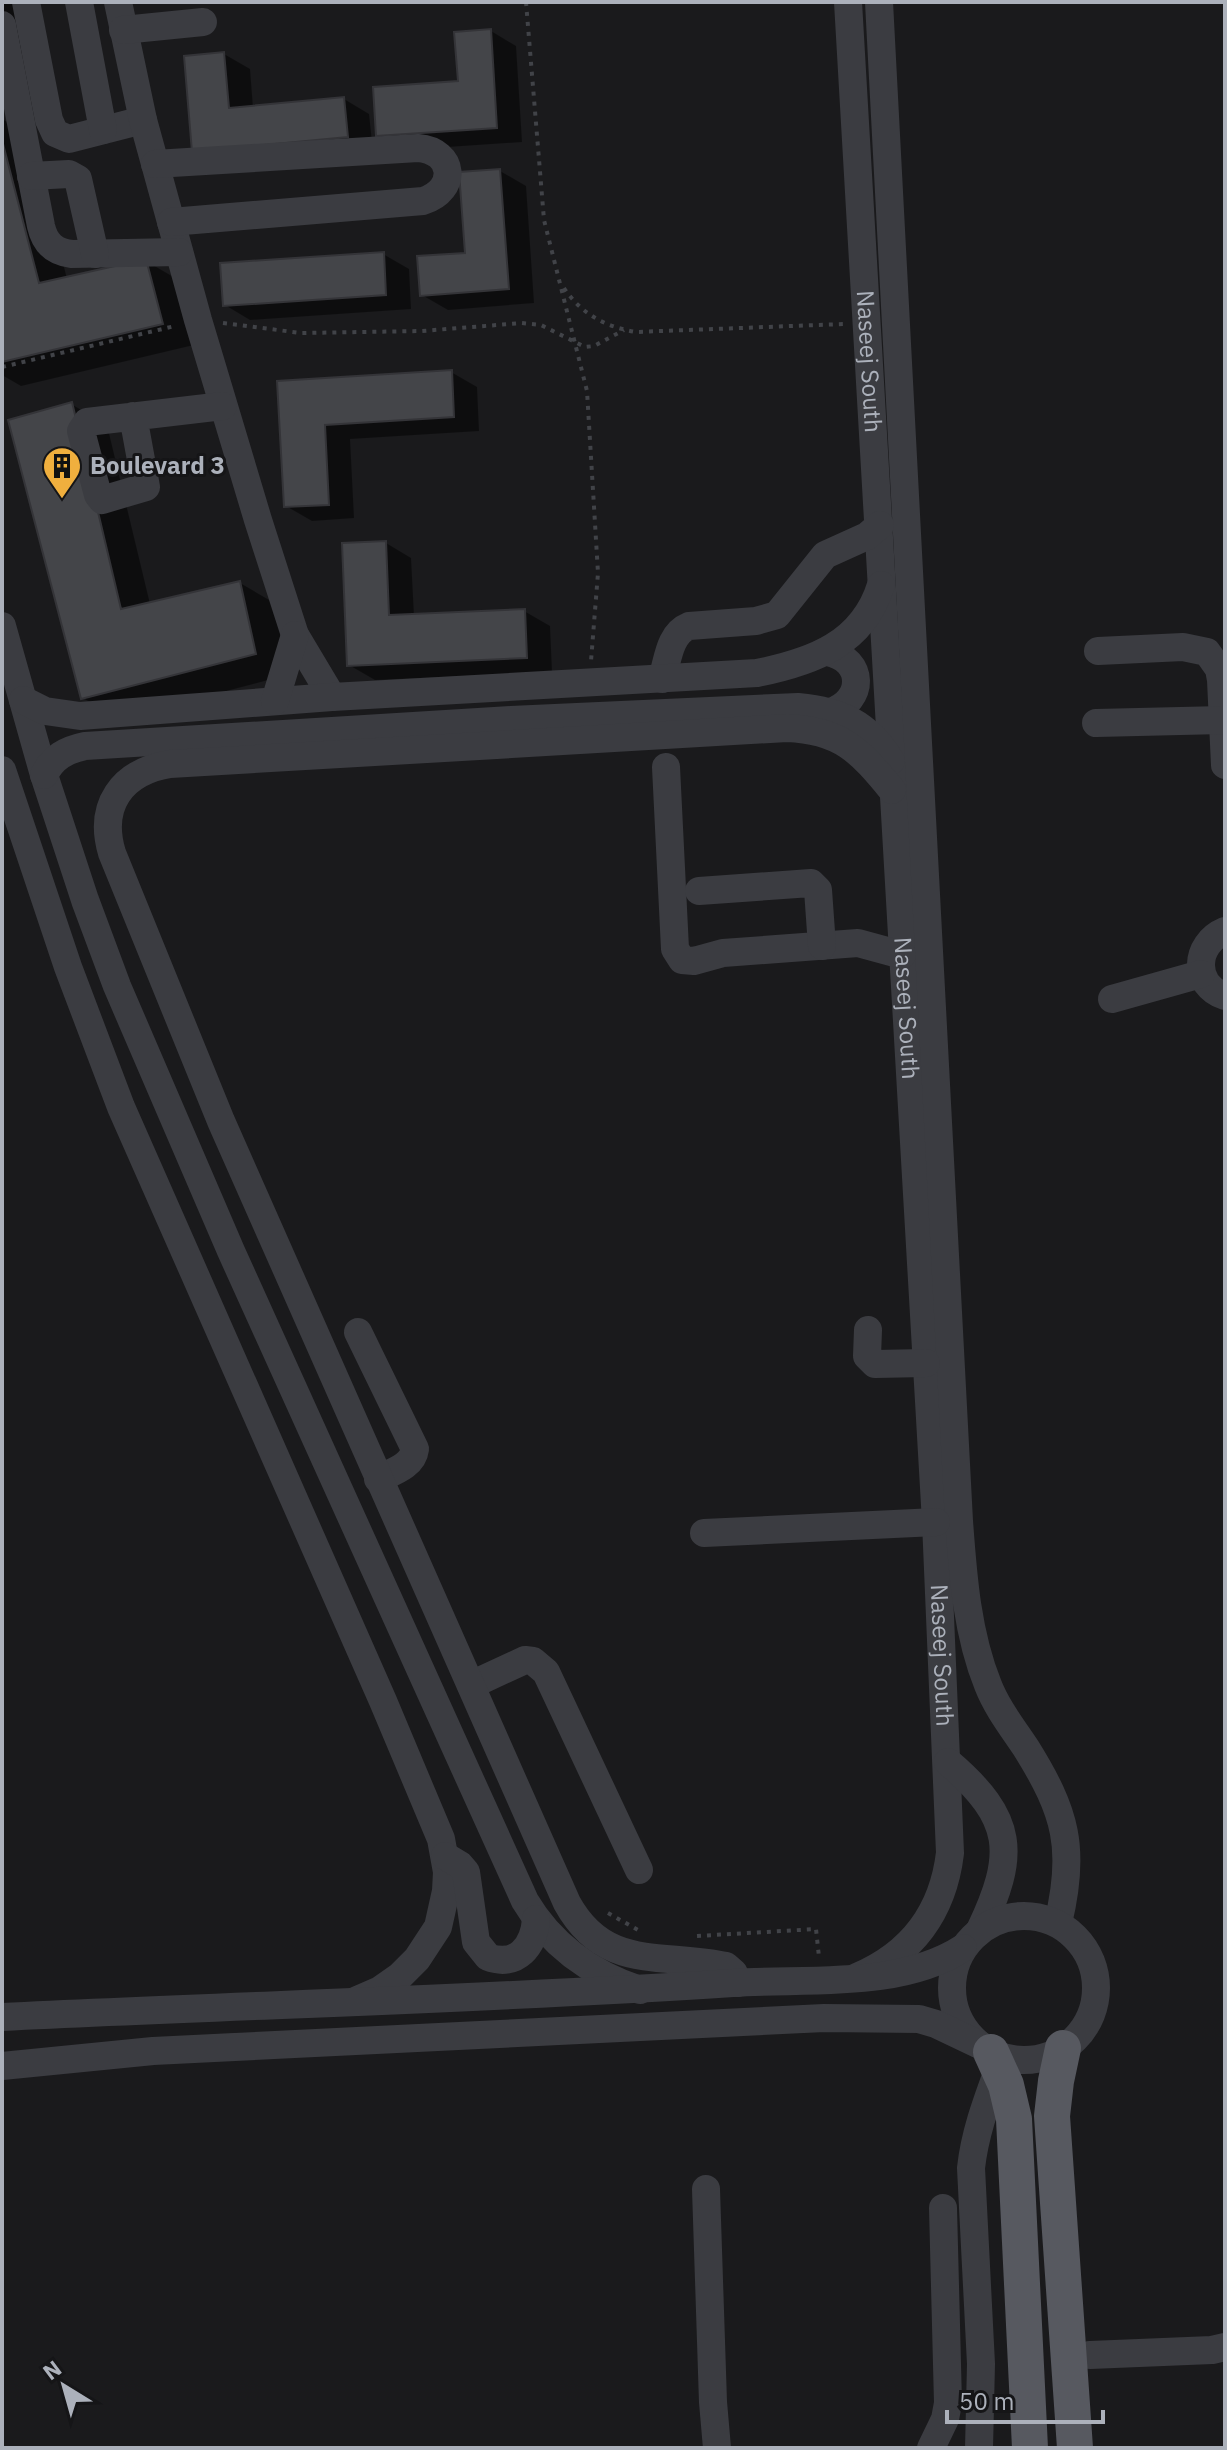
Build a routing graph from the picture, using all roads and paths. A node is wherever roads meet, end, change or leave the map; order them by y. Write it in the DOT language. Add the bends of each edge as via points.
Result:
graph roads {
  1 [pos="26,2"];
  2 [pos="79,2"];
  3 [pos="118,2"];
  4 [pos="526,2"];
  5 [pos="848,2"];
  6 [pos="879,2"];
  7 [pos="203,22"];
  8 [pos="2,25"];
  9 [pos="123,30"];
  10 [pos="143,120"];
  11 [pos="103,130"];
  12 [pos="155,164"];
  13 [pos="31,176"];
  14 [pos="171,222"];
  15 [pos="179,252"];
  16 [pos="95,254"];
  17 [pos="560,283"];
  18 [pos="198,320"];
  19 [pos="866,323"];
  20 [pos="624,330"];
  21 [pos="577,345"];
  22 [pos="2,367"];
  23 [pos="223,406"];
  24 [pos="133,416"];
  25 [pos="880,525"];
  26 [pos="883,581"];
  27 [pos="2,626"];
  28 [pos="295,635"];
  29 [pos="1216,649"];
  30 [pos="1098,651"];
  31 [pos="828,652"];
  32 [pos="662,679"];
  33 [pos="591,683"];
  34 [pos="332,697"];
  35 [pos="23,700"];
  36 [pos="275,701"];
  37 [pos="830,712"];
  38 [pos="68,716"];
  39 [pos="511,720"];
  40 [pos="1223,720"];
  41 [pos="1096,723"];
  42 [pos="294,733"];
  43 [pos="478,748"];
  44 [pos="70,749"];
  45 [pos="315,755"];
  46 [pos="891,761"];
  47 [pos="1225,765"];
  48 [pos="666,767"];
  49 [pos="2,770"];
  50 [pos="44,775"];
  51 [pos="892,790"];
  52 [pos="699,891"];
  53 [pos="1225,931"];
  54 [pos="822,946"];
  55 [pos="902,955"];
  56 [pos="1201,974"];
  57 [pos="1225,996"];
  58 [pos="1112,999"];
  59 [pos="156,1073"];
  60 [pos="221,1121"];
  61 [pos="868,1330"];
  62 [pos="358,1332"];
  63 [pos="926,1363"];
  64 [pos="335,1381"];
  65 [pos="317,1443"];
  66 [pos="378,1479"];
  67 [pos="936,1522"];
  68 [pos="704,1533"];
  69 [pos="370,1563"];
  70 [pos="433,1599"];
  71 [pos="471,1685"];
  72 [pos="948,1762"];
  73 [pos="445,1856"];
  74 [pos="639,1870"];
  75 [pos="536,1919"];
  76 [pos="1058,1923"];
  77 [pos="583,1928"];
  78 [pos="641,1933"];
  79 [pos="692,1936"];
  80 [pos="972,1939"];
  81 [pos="857,1977"];
  82 [pos="822,1979"];
  83 [pos="737,1983"];
  84 [pos="640,1990"];
  85 [pos="357,2000"];
  86 [pos="153,2009"];
  87 [pos="2,2017"];
  88 [pos="1063,2048"];
  89 [pos="153,2051"];
  90 [pos="990,2055"];
  91 [pos="2,2066"];
  92 [pos="706,2189"];
  93 [pos="943,2208"];
  94 [pos="1225,2347"];
  95 [pos="1090,2355"];
  96 [pos="717,2448"];
  97 [pos="931,2448"];
  98 [pos="979,2448"];
  99 [pos="1030,2448"];
  100 [pos="1075,2448"];
  1 -- 11 [label="street" via="51,127 69,139"];
  2 -- 11 [label="street"];
  3 -- 9 [label="street"];
  4 -- 17 [label="path" via="544,220"];
  5 -- 19 [label="street, Naseej South"];
  6 -- 76 [label="street" via="965,1594 988,1687 1053,1798 1065,1836 1067,1880"];
  7 -- 9 [label="street"];
  8 -- 13 [label="street"];
  9 -- 10 [label="street"];
  10 -- 11 [label="street"];
  10 -- 12 [label="street"];
  12 -- 14 [label="street"];
  12 -- 14 [label="street" via="418,148 430,149 447,166 444,189 423,201"];
  13 -- 16 [label="street" via="46,241 57,251"];
  13 -- 16 [label="street" via="69,174 78,179"];
  14 -- 15 [label="street"];
  15 -- 16 [label="street"];
  15 -- 18 [label="street"];
  17 -- 20 [label="path" via="594,318"];
  17 -- 21 [label="path"];
  18 -- 21 [label="path" via="301,333 522,323 541,325"];
  18 -- 22 [label="path"];
  18 -- 23 [label="street"];
  19 -- 20 [label="path"];
  19 -- 25 [label="street, Naseej South"];
  20 -- 21 [label="path" via="594,346"];
  21 -- 33 [label="path" via="587,391 597,529"];
  23 -- 24 [label="street"];
  23 -- 28 [label="street"];
  25 -- 26 [label="street, Naseej South"];
  25 -- 32 [label="street" via="825,555 777,615 679,630"];
  26 -- 31 [label="street" via="863,622"];
  26 -- 46 [label="street, Naseej South"];
  27 -- 35 [label="street"];
  28 -- 34 [label="street"];
  28 -- 36 [label="street"];
  29 -- 30 [label="street"];
  29 -- 40 [label="street"];
  31 -- 32 [label="street" via="757,673"];
  31 -- 37 [label="street" via="845,658 856,681 846,705"];
  32 -- 33 [label="street"];
  33 -- 34 [label="street"];
  34 -- 36 [label="street"];
  35 -- 38 [label="street"];
  35 -- 50 [label="street"];
  36 -- 38 [label="street"];
  37 -- 39 [label="street" via="782,707"];
  37 -- 46 [label="street" via="869,731"];
  38 -- 44 [label="street" via="59,729"];
  39 -- 42 [label="street"];
  39 -- 43 [label="street"];
  40 -- 41 [label="street"];
  40 -- 47 [label="street"];
  42 -- 44 [label="street"];
  42 -- 45 [label="street"];
  43 -- 45 [label="street"];
  43 -- 51 [label="street" via="802,729 829,734 853,747"];
  44 -- 50 [label="street" via="54,759"];
  45 -- 60 [label="street" via="158,766 125,784 111,805 106,829 112,853"];
  46 -- 51 [label="street, Naseej South"];
  48 -- 54 [label="street" via="679,957 694,961 723,953"];
  49 -- 73 [label="street" via="121,1107 430,1809"];
  50 -- 59 [label="street" via="117,986"];
  51 -- 55 [label="street, Naseej South"];
  52 -- 54 [label="street" via="811,883 819,894"];
  53 -- 56 [label="street" via="1206,944"];
  54 -- 55 [label="street" via="858,943"];
  55 -- 63 [label="street, Naseej South"];
  56 -- 57 [label="street" via="1211,990"];
  56 -- 58 [label="street"];
  59 -- 60 [label="street"];
  59 -- 65 [label="street"];
  60 -- 64 [label="street"];
  61 -- 63 [label="street" via="867,1356 875,1364"];
  62 -- 66 [label="street" via="415,1449 407,1464"];
  63 -- 67 [label="street, Naseej South"];
  64 -- 65 [label="street"];
  64 -- 66 [label="street"];
  65 -- 69 [label="street"];
  66 -- 70 [label="street"];
  67 -- 68 [label="street"];
  67 -- 72 [label="street, Naseej South"];
  69 -- 70 [label="street"];
  69 -- 75 [label="street"];
  70 -- 71 [label="street"];
  71 -- 74 [label="street" via="525,1660 541,1666"];
  71 -- 77 [label="street" via="567,1903"];
  72 -- 80 [label="street" via="984,1800 1003,1838 1001,1882"];
  72 -- 81 [label="street, Naseej South" via="950,1853 939,1899 913,1941"];
  73 -- 75 [label="street" via="466,1872 476,1942 488,1957 506,1960 523,1952 534,1938"];
  73 -- 85 [label="street" via="443,1910 429,1944 400,1976"];
  75 -- 84 [label="street" via="580,1961"];
  76 -- 80 [label="street" via="1010,1917"];
  76 -- 88 [label="street" via="1081,1942 1097,1984 1085,2027"];
  77 -- 78 [label="path" via="599,1909"];
  77 -- 83 [label="street" via="628,1955 726,1966"];
  79 -- 82 [label="path" via="816,1929"];
  80 -- 81 [label="street" via="949,1957 919,1969"];
  80 -- 90 [label="street" via="952,1976 954,2007 967,2033"];
  81 -- 82 [label="street"];
  82 -- 83 [label="street"];
  83 -- 84 [label="street"];
  84 -- 85 [label="street"];
  85 -- 86 [label="street"];
  86 -- 87 [label="street"];
  86 -- 89 [label="street"];
  88 -- 90 [label="street" via="1050,2056 1020,2060"];
  88 -- 100 [label="main road" via="1052,2116"];
  89 -- 90 [label="street" via="902,2017 936,2024"];
  89 -- 91 [label="street"];
  90 -- 98 [label="street" via="971,2168 981,2364"];
  90 -- 99 [label="main road" via="1006,2085 1014,2119"];
  92 -- 96 [label="street"];
  93 -- 97 [label="street" via="948,2403"];
  94 -- 95 [label="street"];
}
